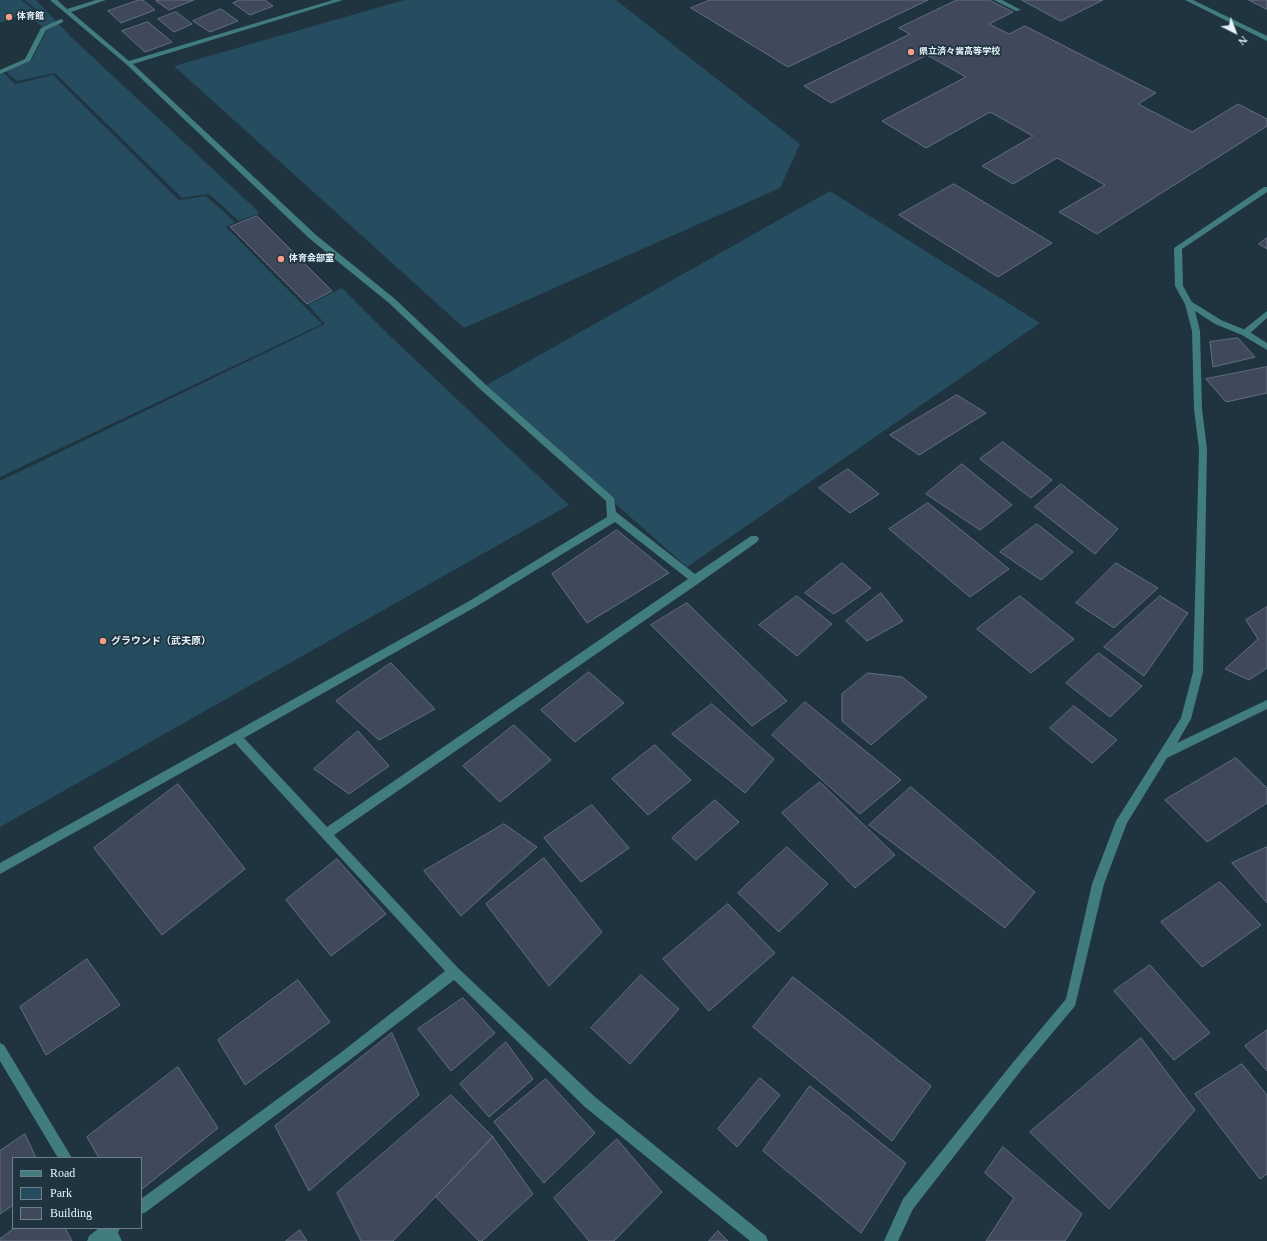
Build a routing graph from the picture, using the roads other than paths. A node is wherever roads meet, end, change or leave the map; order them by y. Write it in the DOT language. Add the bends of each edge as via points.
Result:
graph roads {
  1 [pos="53,0"];
  2 [pos="103,0"];
  3 [pos="340,0"];
  4 [pos="997,0"];
  5 [pos="1192,1"];
  6 [pos="1018,10"];
  7 [pos="66,11"];
  8 [pos="61,21"];
  9 [pos="1267,39"];
  10 [pos="128,63"];
  11 [pos="0,72"];
  12 [pos="1267,188"];
  13 [pos="1189,304"];
  14 [pos="1267,314"];
  15 [pos="1245,333"];
  16 [pos="1267,347"];
  17 [pos="612,514"];
  18 [pos="754,539"];
  19 [pos="696,580"];
  20 [pos="1267,704"];
  21 [pos="236,737"];
  22 [pos="1163,755"];
  23 [pos="327,833"];
  24 [pos="0,869"];
  25 [pos="454,972"];
  26 [pos="0,1049"];
  27 [pos="64,1157"];
  28 [pos="142,1206"];
  29 [pos="111,1232"];
  30 [pos="94,1241"];
  31 [pos="761,1241"];
  32 [pos="891,1241"];
  1 -- 7 [label="street"];
  2 -- 7 [label="street"];
  3 -- 10 [label="street"];
  4 -- 6 [label="street"];
  5 -- 9 [label="street"];
  7 -- 10 [label="street"];
  8 -- 11 [label="street" via="43,30 28,60"];
  10 -- 17 [label="street" via="313,237 392,301 483,387 611,500"];
  12 -- 13 [label="street" via="1178,248 1179,286"];
  13 -- 15 [label="street" via="1218,322"];
  13 -- 22 [label="street" via="1196,331 1198,409 1203,449 1198,672 1186,719"];
  14 -- 15 [label="street"];
  15 -- 16 [label="street"];
  17 -- 19 [label="street"];
  17 -- 21 [label="street" via="612,519 474,603"];
  18 -- 19 [label="street"];
  19 -- 23 [label="street"];
  20 -- 22 [label="street"];
  21 -- 23 [label="street"];
  21 -- 24 [label="street"];
  22 -- 32 [label="street" via="1122,821 1098,884 1071,1002 908,1204"];
  23 -- 25 [label="street"];
  25 -- 28 [label="street" via="343,1058"];
  25 -- 31 [label="street" via="590,1102"];
  26 -- 27 [label="street"];
  29 -- 30 [label="street"];
}
